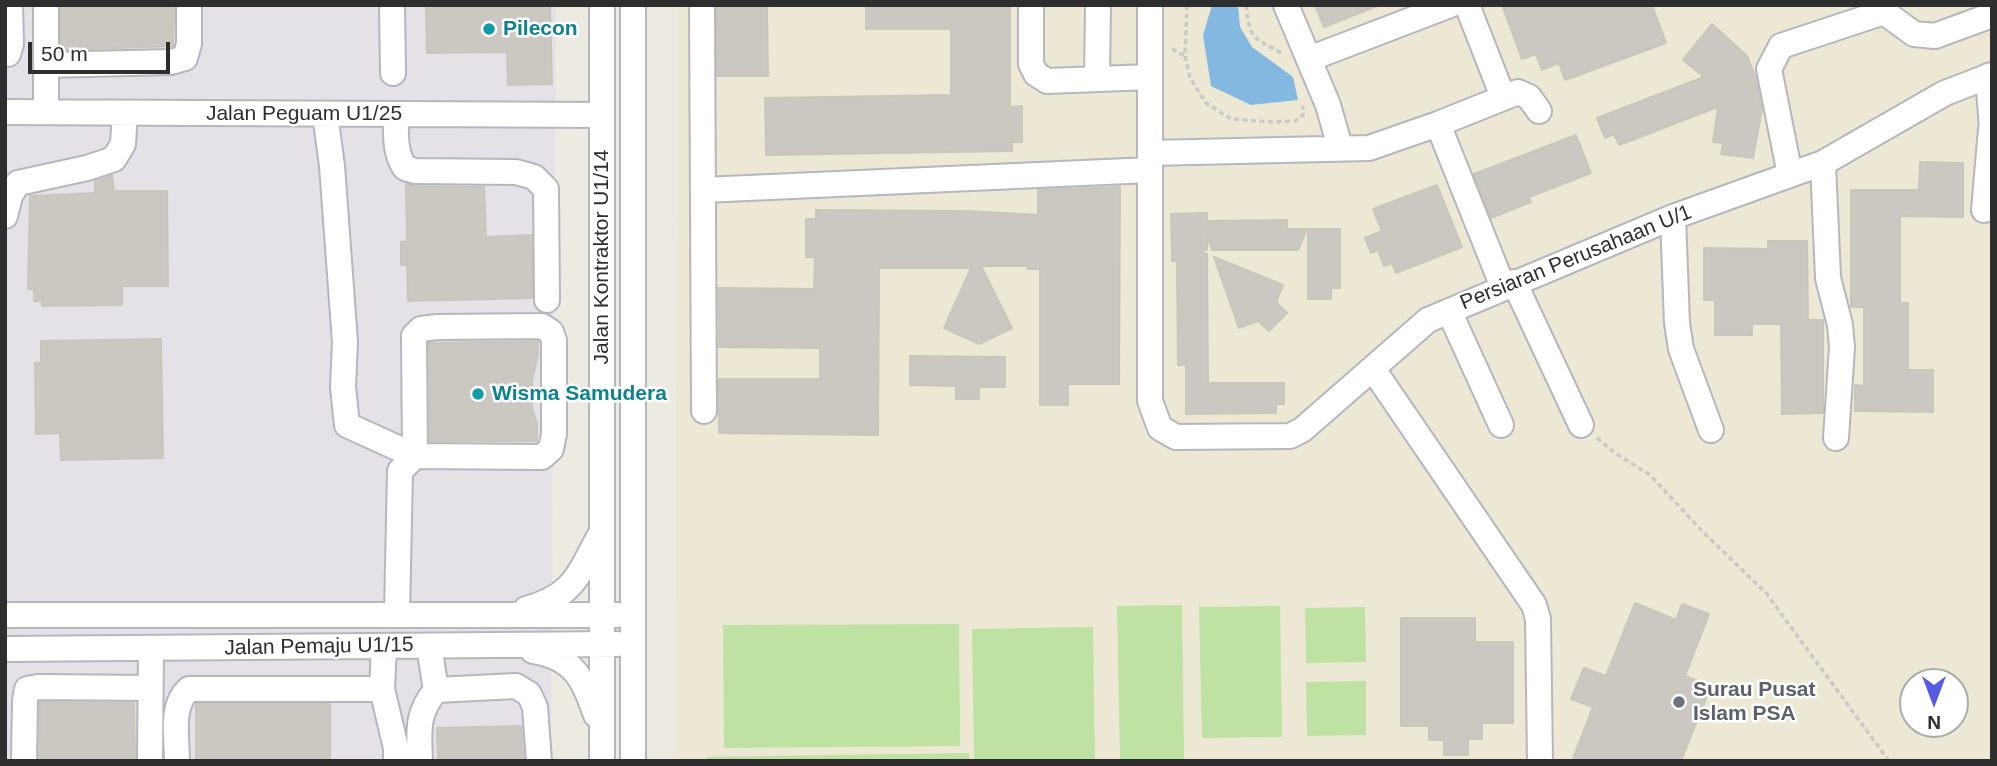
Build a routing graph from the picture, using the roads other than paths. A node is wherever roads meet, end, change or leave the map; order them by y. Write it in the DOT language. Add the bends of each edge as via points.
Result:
graph roads {
  1 [pos="10,5"];
  2 [pos="46,5"];
  3 [pos="189,5"];
  4 [pos="391,5"];
  5 [pos="602,5"];
  6 [pos="633,5"];
  7 [pos="702,5"];
  8 [pos="1031,5"];
  9 [pos="1098,5"];
  10 [pos="1150,5"];
  11 [pos="1286,5"];
  12 [pos="1450,5"];
  13 [pos="1467,5"];
  14 [pos="1885,9"];
  15 [pos="1992,15"];
  16 [pos="5,54"];
  17 [pos="1299,60"];
  18 [pos="46,65"];
  19 [pos="393,74"];
  20 [pos="1990,76"];
  21 [pos="1150,77"];
  22 [pos="1097,79"];
  23 [pos="1503,97"];
  24 [pos="1539,111"];
  25 [pos="5,112"];
  26 [pos="46,112"];
  27 [pos="125,113"];
  28 [pos="325,114"];
  29 [pos="396,114"];
  30 [pos="602,115"];
  31 [pos="1438,124"];
  32 [pos="1991,129"];
  33 [pos="1340,147"];
  34 [pos="1150,161"];
  35 [pos="1823,163"];
  36 [pos="1790,175"];
  37 [pos="703,190"];
  38 [pos="1984,210"];
  39 [pos="5,216"];
  40 [pos="1673,217"];
  41 [pos="1508,285"];
  42 [pos="547,300"];
  43 [pos="1449,311"];
  44 [pos="1373,369"];
  45 [pos="704,411"];
  46 [pos="1501,425"];
  47 [pos="1581,425"];
  48 [pos="1711,430"];
  49 [pos="1836,438"];
  50 [pos="415,456"];
  51 [pos="603,530"];
  52 [pos="632,614"];
  53 [pos="5,615"];
  54 [pos="397,615"];
  55 [pos="502,615"];
  56 [pos="602,615"];
  57 [pos="602,644"];
  58 [pos="633,644"];
  59 [pos="502,645"];
  60 [pos="384,646"];
  61 [pos="429,646"];
  62 [pos="5,649"];
  63 [pos="151,649"];
  64 [pos="150,688"];
  65 [pos="382,689"];
  66 [pos="436,690"];
  67 [pos="602,732"];
  68 [pos="24,761"];
  69 [pos="150,761"];
  70 [pos="177,761"];
  71 [pos="396,761"];
  72 [pos="420,761"];
  73 [pos="539,761"];
  74 [pos="602,761"];
  75 [pos="633,761"];
  76 [pos="1540,761"];
  1 -- 16 [label="street" via="10,44"];
  2 -- 18 [label="street"];
  3 -- 18 [label="street" via="185,58"];
  4 -- 19 [label="street"];
  5 -- 30 [label="street, Jalan Kontraktor U1/14"];
  6 -- 52 [label="street, Jalan Kontraktor U1/14"];
  7 -- 37 [label="street"];
  8 -- 22 [label="street" via="1031,64 1036,74 1047,81"];
  9 -- 22 [label="street"];
  10 -- 21 [label="street"];
  11 -- 17 [label="street"];
  12 -- 17 [label="street"];
  13 -- 23 [label="street"];
  14 -- 15 [label="street" via="1914,34 1935,36"];
  14 -- 36 [label="street" via="1781,46 1769,69"];
  17 -- 33 [label="street" via="1328,105"];
  18 -- 26 [label="street"];
  20 -- 32 [label="street"];
  20 -- 35 [label="street, Persiaran Perusahaan U/1" via="1945,93"];
  21 -- 22 [label="street"];
  21 -- 34 [label="street"];
  23 -- 24 [label="street" via="1518,92 1529,97"];
  23 -- 31 [label="street"];
  25 -- 26 [label="street, Jalan Peguam U1/25"];
  26 -- 27 [label="street, Jalan Peguam U1/25"];
  27 -- 28 [label="street, Jalan Peguam U1/25"];
  27 -- 39 [label="street" via="123,144 114,159 18,183"];
  28 -- 29 [label="street, Jalan Peguam U1/25"];
  28 -- 50 [label="street" via="345,342 347,425"];
  29 -- 30 [label="street, Jalan Peguam U1/25"];
  29 -- 42 [label="street" via="397,149 405,168 516,172 534,177 546,189"];
  30 -- 51 [label="street, Jalan Kontraktor U1/14"];
  31 -- 33 [label="street" via="1369,148"];
  31 -- 41 [label="street"];
  32 -- 38 [label="street"];
  33 -- 34 [label="street"];
  34 -- 37 [label="street"];
  34 -- 44 [label="street, Persiaran Perusahaan U/1" via="1150,401 1160,428 1176,437 1290,436"];
  35 -- 36 [label="street, Persiaran Perusahaan U/1"];
  35 -- 49 [label="street" via="1828,278 1842,347"];
  36 -- 40 [label="street, Persiaran Perusahaan U/1"];
  37 -- 45 [label="street"];
  40 -- 41 [label="street, Persiaran Perusahaan U/1"];
  40 -- 48 [label="street" via="1681,349"];
  41 -- 43 [label="street, Persiaran Perusahaan U/1"];
  41 -- 47 [label="street"];
  43 -- 44 [label="street, Persiaran Perusahaan U/1" via="1428,320"];
  43 -- 46 [label="street"];
  44 -- 76 [label="street" via="1534,605"];
  50 -- 50 [label="street" via="542,457 551,449 551,332 542,326 421,329 415,336"];
  50 -- 54 [label="street" via="400,471"];
  51 -- 55 [label="street" via="572,586 547,603"];
  51 -- 56 [label="street, Jalan Kontraktor U1/14"];
  52 -- 56 [label="street, Jalan Pemaju U1/15"];
  52 -- 58 [label="street, Jalan Kontraktor U1/14"];
  53 -- 54 [label="street, Jalan Pemaju U1/15"];
  54 -- 55 [label="street, Jalan Pemaju U1/15"];
  55 -- 56 [label="street, Jalan Pemaju U1/15"];
  56 -- 57 [label="street, Jalan Kontraktor U1/14"];
  57 -- 58 [label="street, Jalan Pemaju U1/15"];
  57 -- 59 [label="street, Jalan Pemaju U1/15"];
  57 -- 67 [label="street, Jalan Kontraktor U1/14"];
  58 -- 75 [label="street, Jalan Kontraktor U1/14"];
  59 -- 61 [label="street, Jalan Pemaju U1/15"];
  59 -- 67 [label="street" via="547,653 569,665 584,682"];
  60 -- 61 [label="street, Jalan Pemaju U1/15"];
  60 -- 63 [label="street, Jalan Pemaju U1/15"];
  60 -- 65 [label="street"];
  61 -- 66 [label="street"];
  62 -- 63 [label="street, Jalan Pemaju U1/15"];
  63 -- 64 [label="street"];
  64 -- 68 [label="street" via="27,689"];
  64 -- 69 [label="street"];
  65 -- 70 [label="street" via="189,689 177,709"];
  65 -- 71 [label="street"];
  66 -- 72 [label="street" via="418,726"];
  66 -- 73 [label="street" via="516,687 529,694 536,707"];
  67 -- 74 [label="street, Jalan Kontraktor U1/14"];
}
